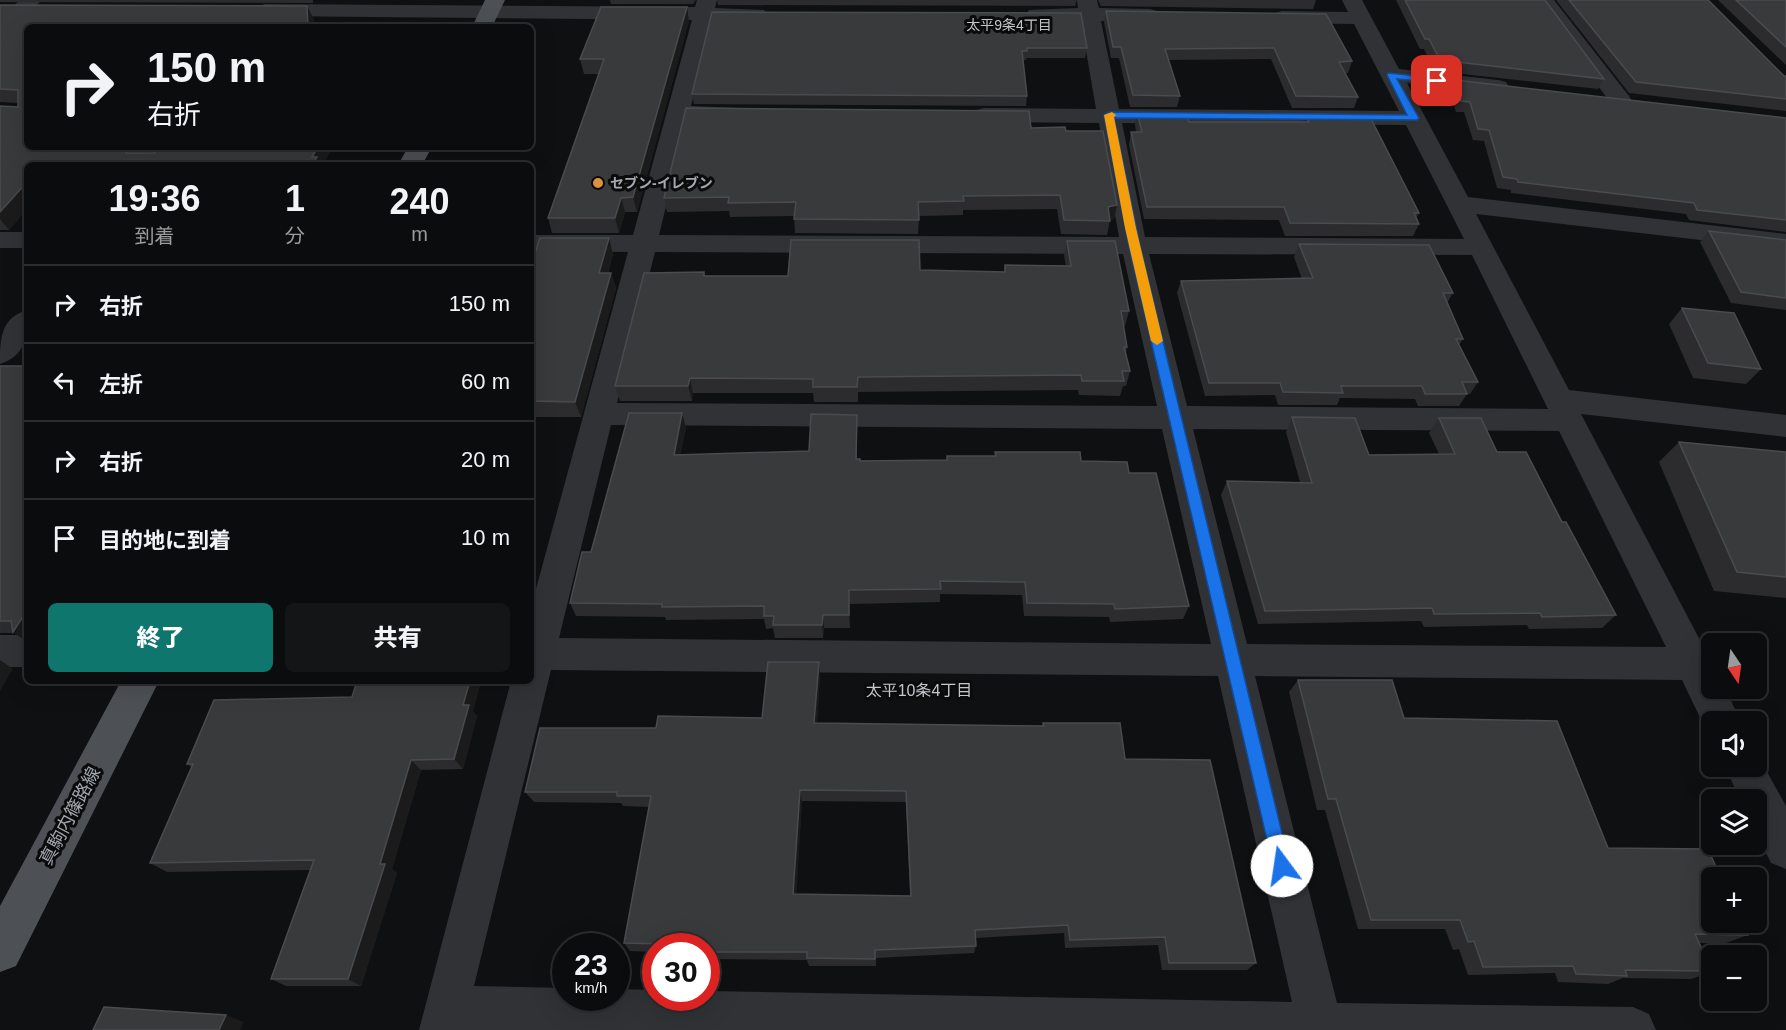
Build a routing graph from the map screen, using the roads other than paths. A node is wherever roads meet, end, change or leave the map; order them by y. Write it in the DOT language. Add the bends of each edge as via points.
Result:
graph roads {
  1 [pos="1544,0"];
  2 [pos="275,5"];
  3 [pos="706,7"];
  4 [pos="1088,7"];
  5 [pos="24,8"];
  6 [pos="1357,9"];
  7 [pos="489,13"];
  8 [pos="774,14"];
  9 [pos="1019,14"];
  10 [pos="1172,16"];
  11 [pos="1267,17"];
  12 [pos="253,19"];
  13 [pos="0,29"];
  14 [pos="1391,75"];
  15 [pos="1517,90"];
  16 [pos="1598,99"];
  17 [pos="1621,101"];
  18 [pos="1644,104"];
  19 [pos="678,113"];
  20 [pos="749,114"];
  21 [pos="965,114"];
  22 [pos="1109,115"];
  23 [pos="1414,118"];
  24 [pos="1458,204"];
  25 [pos="0,240"];
  26 [pos="24,240"];
  27 [pos="1786,242"];
  28 [pos="534,243"];
  29 [pos="643,244"];
  30 [pos="1134,246"];
  31 [pos="1481,248"];
  32 [pos="24,324"];
  33 [pos="0,354"];
  34 [pos="1564,410"];
  35 [pos="599,414"];
  36 [pos="1175,417"];
  37 [pos="1786,426"];
  38 [pos="0,651"];
  39 [pos="24,651"];
  40 [pos="534,659"];
  41 [pos="1233,660"];
  42 [pos="1692,664"];
  43 [pos="534,667"];
  44 [pos="138,684"];
  45 [pos="528,684"];
  46 [pos="1716,711"];
  47 [pos="1750,777"];
  48 [pos="1786,848"];
  49 [pos="0,950"];
  50 [pos="443,1019"];
  51 [pos="1320,1028"];
  52 [pos="1633,1030"];
  1 -- 17 [label="street"];
  2 -- 7 [label="street"];
  2 -- 12 [label="street"];
  3 -- 7 [label="street"];
  3 -- 8 [label="street"];
  3 -- 19 [label="street"];
  4 -- 9 [label="street"];
  4 -- 10 [label="street"];
  4 -- 22 [label="street"];
  5 -- 13 [label="street"];
  6 -- 11 [label="street"];
  6 -- 14 [label="street"];
  14 -- 15 [label="street"];
  14 -- 23 [label="street"];
  16 -- 17 [label="street"];
  17 -- 18 [label="street"];
  19 -- 20 [label="street"];
  19 -- 29 [label="street"];
  21 -- 22 [label="street"];
  22 -- 23 [label="street"];
  22 -- 30 [label="street"];
  23 -- 24 [label="street"];
  24 -- 27 [label="street"];
  24 -- 31 [label="street"];
  25 -- 26 [label="street"];
  28 -- 29 [label="street"];
  29 -- 30 [label="street"];
  29 -- 35 [label="street"];
  30 -- 31 [label="street"];
  30 -- 36 [label="street"];
  31 -- 34 [label="street"];
  32 -- 33 [label="street"];
  34 -- 36 [label="street"];
  34 -- 37 [label="street"];
  34 -- 42 [label="street"];
  35 -- 36 [label="street"];
  35 -- 40 [label="street"];
  36 -- 41 [label="street"];
  38 -- 39 [label="street"];
  41 -- 42 [label="street"];
  41 -- 43 [label="street"];
  41 -- 51 [label="street"];
  42 -- 46 [label="street"];
  44 -- 49 [label="main road, 真駒内篠路線"];
  45 -- 50 [label="street"];
  47 -- 48 [label="street"];
  50 -- 51 [label="street"];
  51 -- 52 [label="street"];
}
